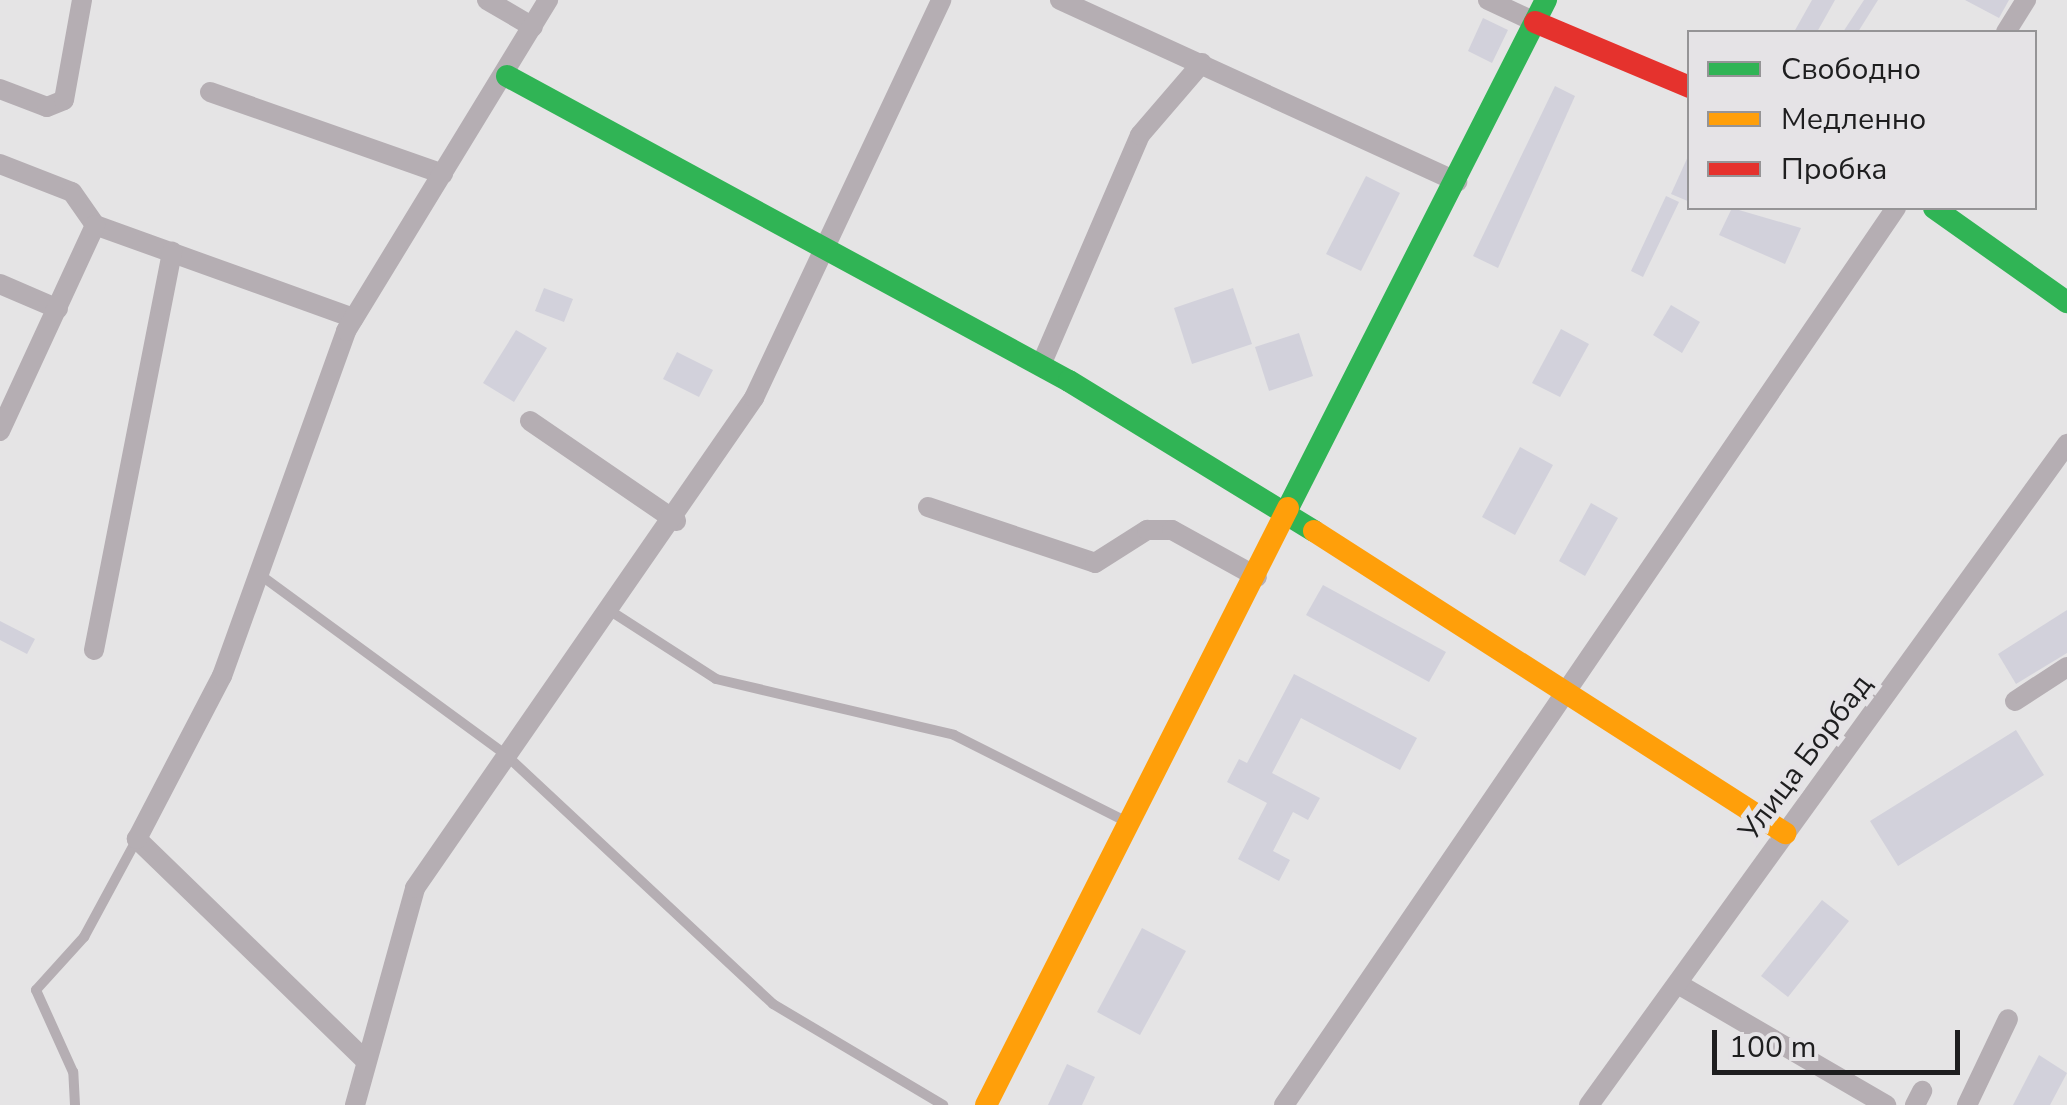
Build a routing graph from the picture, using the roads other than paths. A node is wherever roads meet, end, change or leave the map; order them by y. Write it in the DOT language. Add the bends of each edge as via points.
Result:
graph roads {
  1 [pos="82,0"];
  2 [pos="487,0"];
  3 [pos="548,0"];
  4 [pos="941,0"];
  5 [pos="1060,0"];
  6 [pos="1488,0"];
  7 [pos="1546,0"];
  8 [pos="2026,0"];
  9 [pos="1535,22"];
  10 [pos="534,28"];
  11 [pos="2007,30"];
  12 [pos="1202,63"];
  13 [pos="507,76"];
  14 [pos="1687,85"];
  15 [pos="0,89"];
  16 [pos="210,92"];
  17 [pos="0,164"];
  18 [pos="443,174"];
  19 [pos="1457,182"];
  20 [pos="1895,210"];
  21 [pos="1937,210"];
  22 [pos="95,224"];
  23 [pos="830,250"];
  24 [pos="172,252"];
  25 [pos="0,284"];
  26 [pos="2067,302"];
  27 [pos="58,308"];
  28 [pos="354,318"];
  29 [pos="1040,365"];
  30 [pos="5,405"];
  31 [pos="530,421"];
  32 [pos="0,431"];
  33 [pos="2063,459"];
  34 [pos="928,507"];
  35 [pos="1290,514"];
  36 [pos="676,522"];
  37 [pos="257,572"];
  38 [pos="1256,577"];
  39 [pos="609,610"];
  40 [pos="94,650"];
  41 [pos="2067,667"];
  42 [pos="1572,689"];
  43 [pos="2015,701"];
  44 [pos="506,756"];
  45 [pos="1130,823"];
  46 [pos="1785,833"];
  47 [pos="137,839"];
  48 [pos="1678,984"];
  49 [pos="2008,1019"];
  50 [pos="366,1060"];
  51 [pos="75,1105"];
  52 [pos="355,1105"];
  53 [pos="942,1105"];
  54 [pos="986,1105"];
  55 [pos="1284,1105"];
  56 [pos="1589,1105"];
  57 [pos="1886,1105"];
  58 [pos="1967,1105"];
  1 -- 15 [label="street" via="64,100 47,107"];
  2 -- 10 [label="street"];
  3 -- 10 [label="street"];
  4 -- 23 [label="street"];
  5 -- 12 [label="street"];
  6 -- 9 [label="street"];
  7 -- 9 [label="street"];
  8 -- 11 [label="street"];
  9 -- 14 [label="street"];
  9 -- 19 [label="street"];
  10 -- 13 [label="street"];
  12 -- 19 [label="street"];
  12 -- 29 [label="street" via="1140,135"];
  13 -- 18 [label="street"];
  13 -- 23 [label="street"];
  16 -- 18 [label="street"];
  17 -- 22 [label="street" via="72,192"];
  18 -- 28 [label="street"];
  19 -- 35 [label="street"];
  20 -- 42 [label="street"];
  21 -- 26 [label="street"];
  22 -- 24 [label="street"];
  22 -- 27 [label="street"];
  23 -- 29 [label="street"];
  23 -- 36 [label="street"];
  24 -- 28 [label="street"];
  24 -- 40 [label="street"];
  25 -- 27 [label="street"];
  27 -- 30 [label="street"];
  28 -- 37 [label="street"];
  29 -- 35 [label="street"];
  30 -- 32 [label="street"];
  31 -- 36 [label="street"];
  33 -- 46 [label="street, Улица Борбад"];
  34 -- 38 [label="street" via="1095,563 1146,530 1172,530"];
  35 -- 38 [label="street"];
  35 -- 42 [label="street"];
  36 -- 39 [label="street"];
  37 -- 44 [label="lane"];
  37 -- 47 [label="street" via="201,724"];
  38 -- 45 [label="street"];
  39 -- 44 [label="street"];
  39 -- 45 [label="lane" via="716,680 954,735"];
  41 -- 43 [label="street"];
  42 -- 46 [label="street"];
  42 -- 55 [label="street"];
  44 -- 50 [label="street" via="415,888"];
  44 -- 53 [label="lane" via="773,1004"];
  45 -- 54 [label="street"];
  46 -- 48 [label="street, Улица Борбад"];
  47 -- 50 [label="street"];
  47 -- 51 [label="lane" via="84,937 36,990 73,1072"];
  48 -- 56 [label="street, Улица Борбад"];
  48 -- 57 [label="street"];
  49 -- 58 [label="street"];
  50 -- 52 [label="street"];
}
